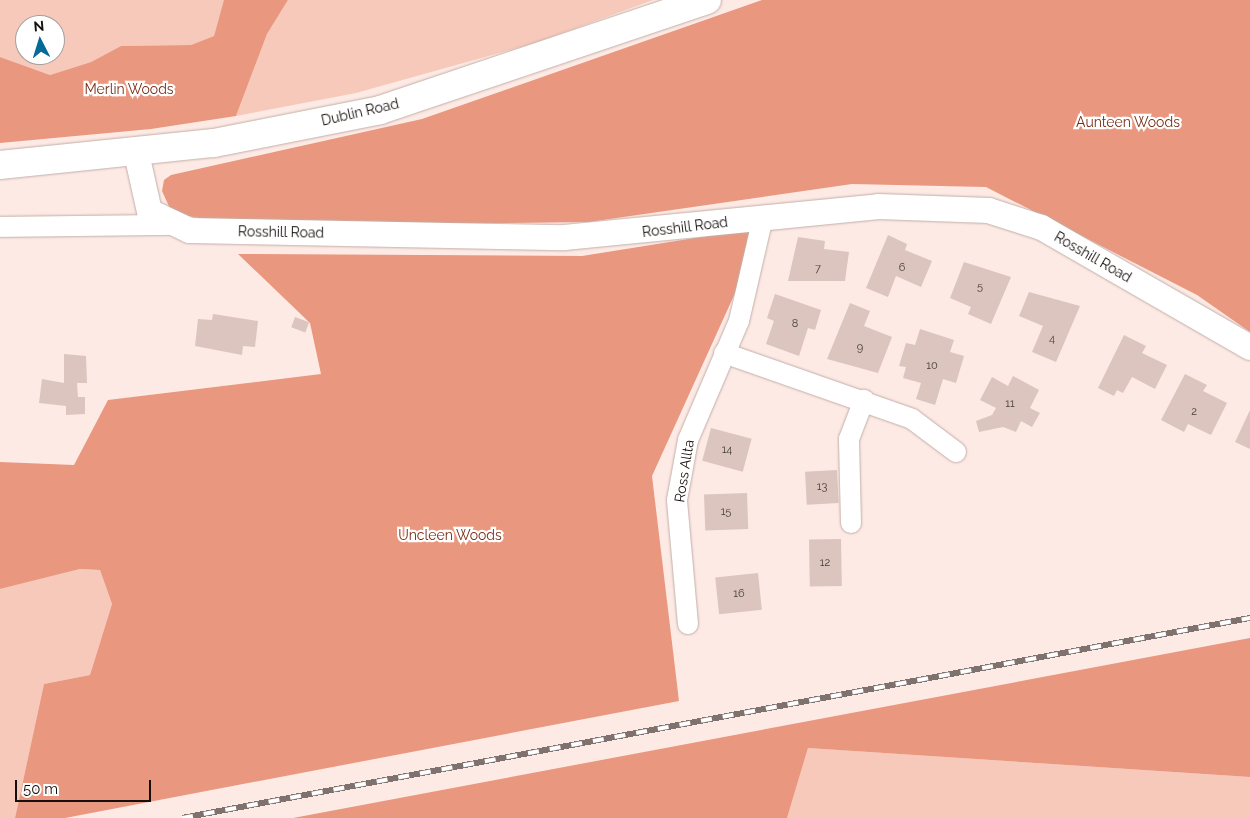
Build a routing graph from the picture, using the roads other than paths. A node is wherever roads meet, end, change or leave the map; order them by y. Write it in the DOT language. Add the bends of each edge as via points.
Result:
graph roads {
  1 [pos="707,0"];
  2 [pos="136,153"];
  3 [pos="0,165"];
  4 [pos="763,217"];
  5 [pos="171,225"];
  6 [pos="0,227"];
  7 [pos="1250,347"];
  8 [pos="724,353"];
  9 [pos="864,400"];
  10 [pos="956,452"];
  11 [pos="851,523"];
  12 [pos="688,624"];
  1 -- 2 [label="main road, Dublin Road" via="380,110"];
  2 -- 3 [label="main road, Dublin Road"];
  2 -- 5 [label="street, Rosshill Road" via="149,211"];
  4 -- 5 [label="street, Rosshill Road" via="564,237 189,230"];
  4 -- 7 [label="street, Rosshill Road" via="878,206 988,210 1041,227"];
  4 -- 8 [label="street, Ross Allta" via="739,322"];
  5 -- 6 [label="street"];
  8 -- 9 [label="street"];
  8 -- 12 [label="street, Ross Allta" via="688,440 677,500"];
  9 -- 10 [label="street" via="912,419"];
  9 -- 11 [label="street" via="849,439"];
}
